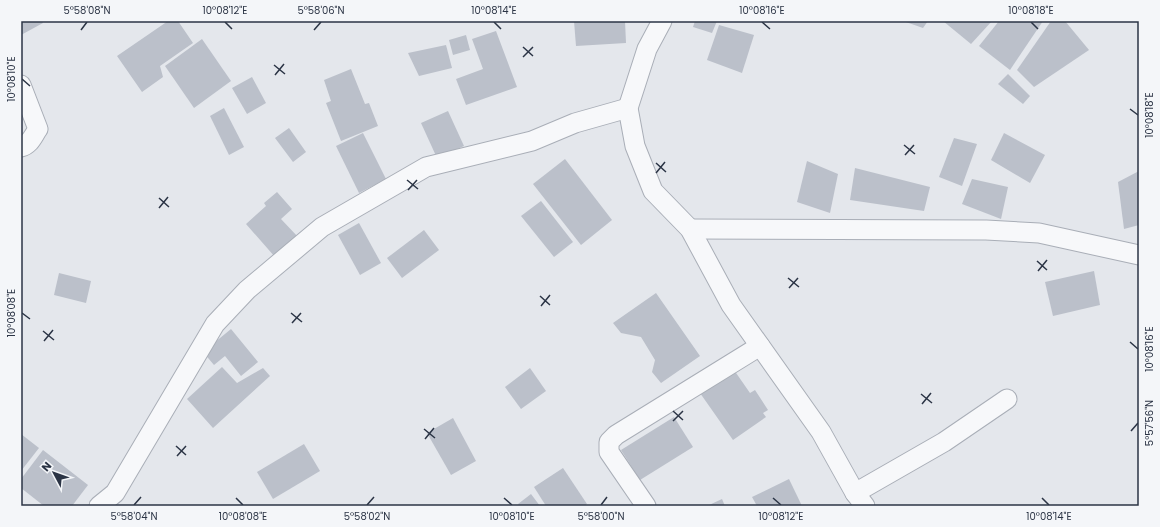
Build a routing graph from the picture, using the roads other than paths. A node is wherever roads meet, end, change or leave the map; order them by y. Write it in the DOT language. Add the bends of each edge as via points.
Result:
graph roads {
  1 [pos="662,21"];
  2 [pos="21,85"];
  3 [pos="628,108"];
  4 [pos="21,147"];
  5 [pos="690,229"];
  6 [pos="1139,255"];
  7 [pos="760,346"];
  8 [pos="1007,399"];
  9 [pos="860,500"];
  10 [pos="98,506"];
  11 [pos="646,506"];
  1 -- 3 [label="street" via="646,49"];
  2 -- 4 [label="street" via="38,129 31,140"];
  3 -- 5 [label="street" via="635,146 653,191"];
  3 -- 10 [label="street" via="575,123 532,141 426,167 322,227 247,290 215,324 115,493"];
  5 -- 6 [label="street" via="986,230 1039,233"];
  5 -- 7 [label="street" via="731,304"];
  7 -- 9 [label="street" via="821,432"];
  7 -- 11 [label="street" via="616,435 609,442 609,452"];
  8 -- 9 [label="street"];
}
